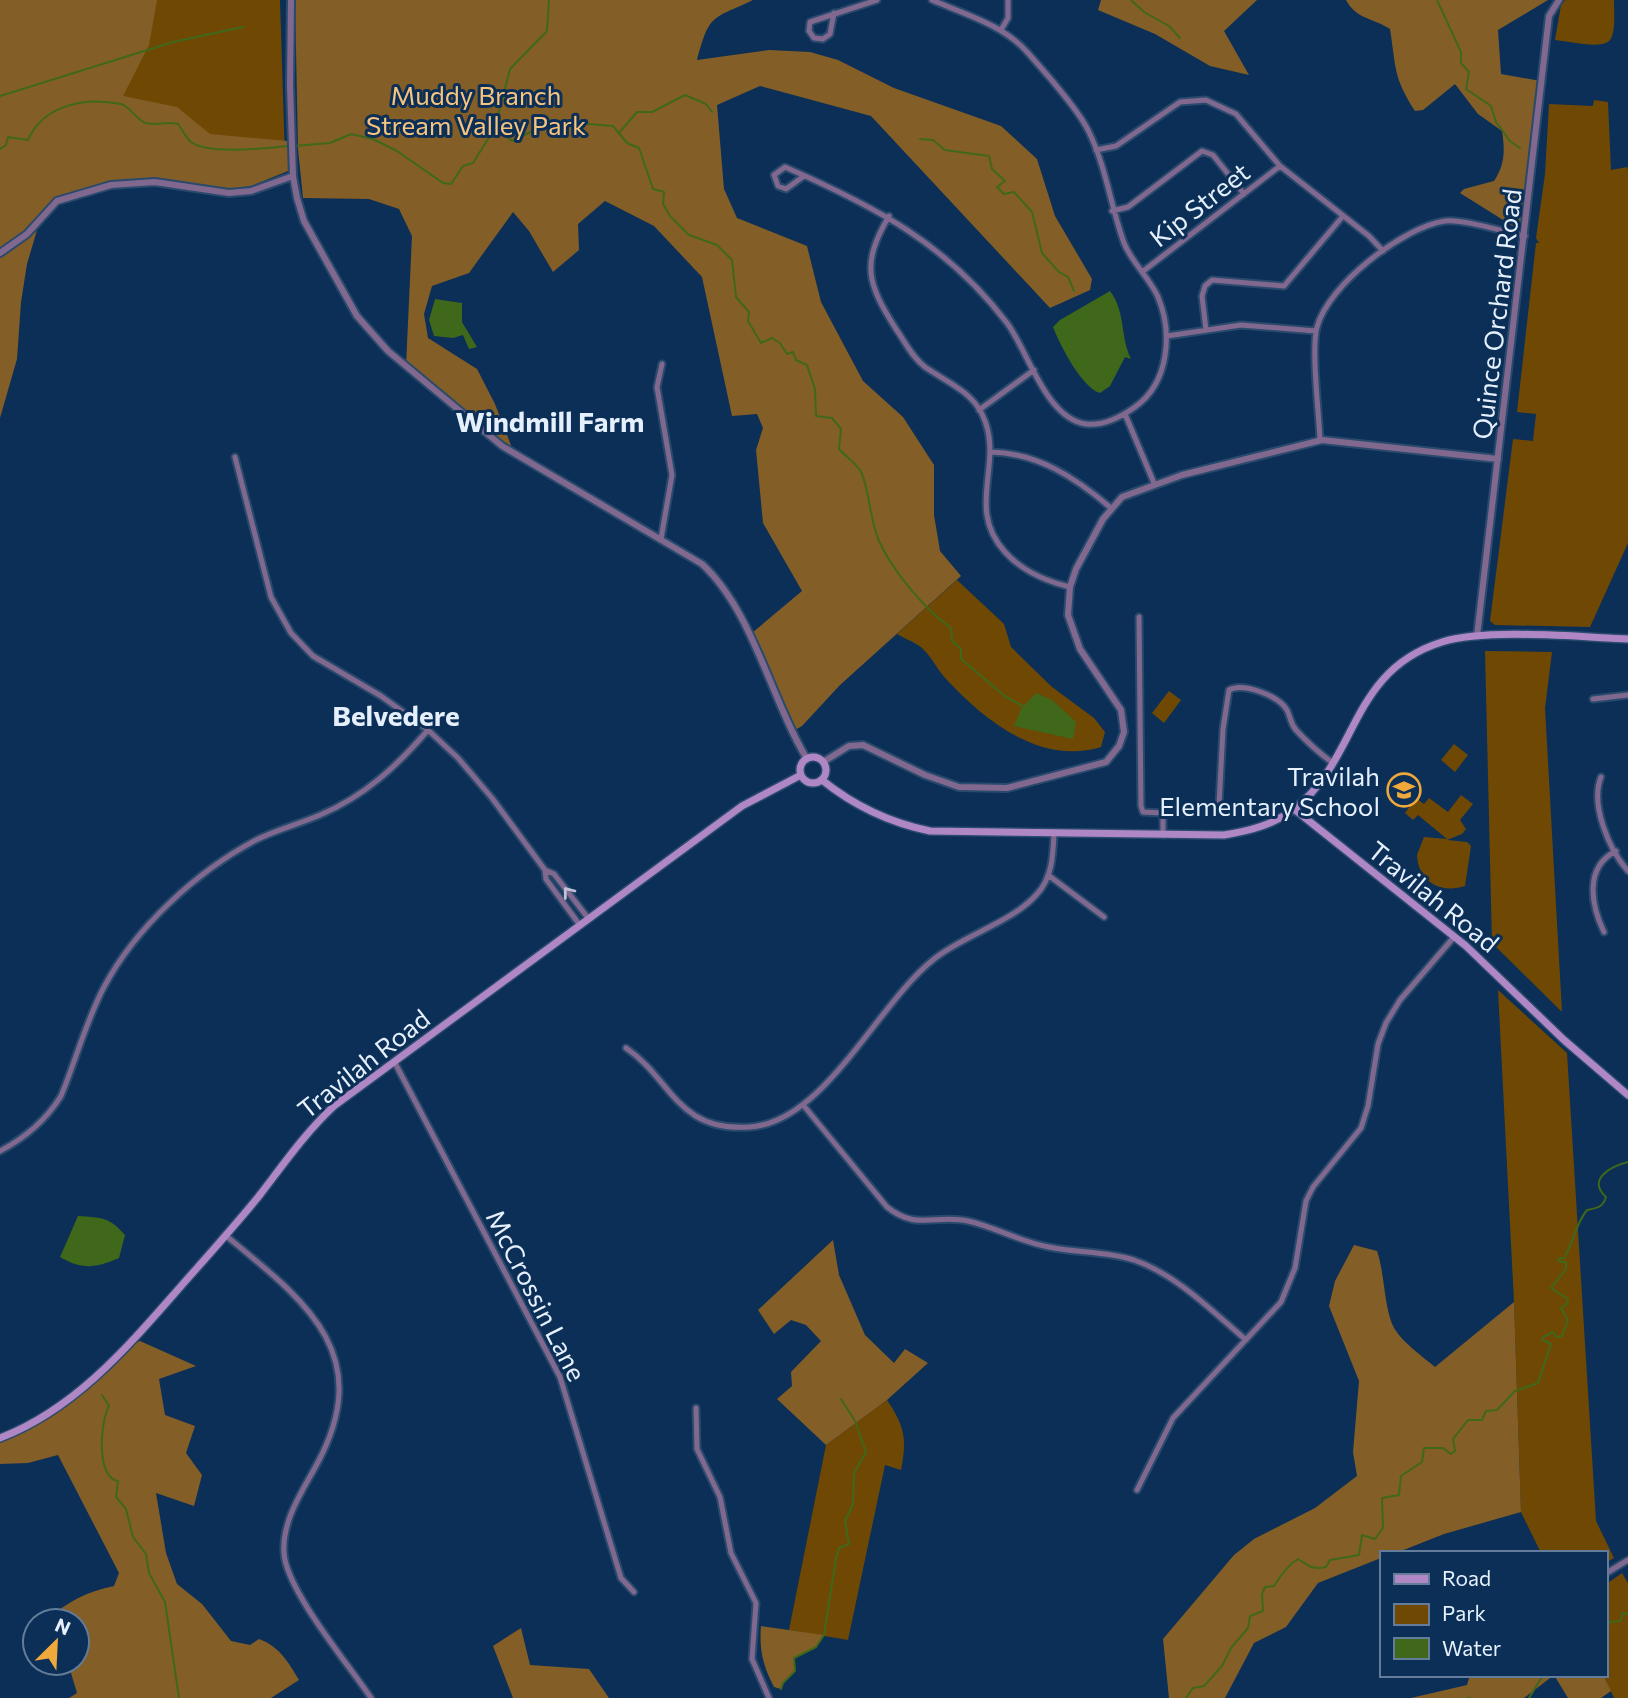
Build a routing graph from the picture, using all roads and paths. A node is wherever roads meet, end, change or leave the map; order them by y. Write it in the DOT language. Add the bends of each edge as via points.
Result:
graph roads {
  1 [pos="291,0"];
  2 [pos="877,0"];
  3 [pos="932,0"];
  4 [pos="1008,0"];
  5 [pos="1559,0"];
  6 [pos="834,13"];
  7 [pos="1001,30"];
  8 [pos="1096,149"];
  9 [pos="1280,166"];
  10 [pos="293,176"];
  11 [pos="804,176"];
  12 [pos="1244,194"];
  13 [pos="1112,211"];
  14 [pos="889,216"];
  15 [pos="1343,216"];
  16 [pos="1525,236"];
  17 [pos="1383,251"];
  18 [pos="0,253"];
  19 [pos="1142,272"];
  20 [pos="1206,330"];
  21 [pos="1316,331"];
  22 [pos="1167,336"];
  23 [pos="662,365"];
  24 [pos="1034,370"];
  25 [pos="979,410"];
  26 [pos="1125,414"];
  27 [pos="1320,440"];
  28 [pos="990,452"];
  29 [pos="235,457"];
  30 [pos="1498,459"];
  31 [pos="1154,483"];
  32 [pos="1111,508"];
  33 [pos="660,539"];
  34 [pos="1070,587"];
  35 [pos="1139,617"];
  36 [pos="1477,636"];
  37 [pos="1628,639"];
  38 [pos="1628,695"];
  39 [pos="1593,699"];
  40 [pos="428,730"];
  41 [pos="807,760"];
  42 [pos="823,762"];
  43 [pos="1333,763"];
  44 [pos="801,775"];
  45 [pos="1601,777"];
  46 [pos="821,780"];
  47 [pos="1294,809"];
  48 [pos="1163,813"];
  49 [pos="1054,834"];
  50 [pos="1163,835"];
  51 [pos="1616,851"];
  52 [pos="545,870"];
  53 [pos="1628,871"];
  54 [pos="1048,874"];
  55 [pos="1104,917"];
  56 [pos="588,918"];
  57 [pos="579,924"];
  58 [pos="1604,932"];
  59 [pos="1454,937"];
  60 [pos="626,1048"];
  61 [pos="395,1063"];
  62 [pos="1628,1095"];
  63 [pos="804,1106"];
  64 [pos="0,1151"];
  65 [pos="225,1235"];
  66 [pos="1246,1340"];
  67 [pos="696,1408"];
  68 [pos="0,1438"];
  69 [pos="1137,1490"];
  70 [pos="1628,1560"];
  71 [pos="1607,1573"];
  72 [pos="635,1592"];
  73 [pos="371,1698"];
  74 [pos="769,1698"];
  1 -- 10 [label="street"];
  2 -- 6 [label="street"];
  3 -- 7 [label="street"];
  4 -- 7 [label="street" via="1009,18"];
  5 -- 16 [label="street, Quince Orchard Road" via="1549,16"];
  6 -- 6 [label="street" via="810,22 814,38 830,34"];
  7 -- 8 [label="street" via="1027,51 1088,130"];
  8 -- 9 [label="street" via="1116,146 1180,102 1206,100 1236,114"];
  8 -- 13 [label="street"];
  9 -- 12 [label="street, Kip Street"];
  9 -- 15 [label="street"];
  10 -- 18 [label="street" via="251,191 229,193 128,181 111,185 57,201 27,234"];
  10 -- 33 [label="street" via="304,221 328,267 358,316 388,351 502,446"];
  11 -- 11 [label="street" via="785,167 774,175 778,186 786,189"];
  11 -- 14 [label="street"];
  12 -- 13 [label="street" via="1213,155 1202,151 1128,207"];
  12 -- 19 [label="street, Kip Street"];
  13 -- 19 [label="street" via="1129,256"];
  14 -- 24 [label="street" via="954,263 1007,324"];
  14 -- 25 [label="street" via="870,252 869,271 877,296 914,357 958,388"];
  15 -- 17 [label="street"];
  15 -- 20 [label="street" via="1284,286 1212,280 1202,296"];
  16 -- 17 [label="street" via="1448,221 1430,225"];
  16 -- 30 [label="street, Quince Orchard Road"];
  17 -- 21 [label="street" via="1331,296"];
  19 -- 22 [label="street" via="1158,298"];
  20 -- 21 [label="street" via="1241,325"];
  20 -- 22 [label="street"];
  21 -- 27 [label="street"];
  22 -- 26 [label="street" via="1159,379"];
  23 -- 33 [label="street" via="657,387 672,475"];
  24 -- 25 [label="street"];
  24 -- 26 [label="street" via="1051,401 1084,424"];
  25 -- 28 [label="street"];
  26 -- 31 [label="street"];
  27 -- 30 [label="street"];
  27 -- 31 [label="street"];
  28 -- 32 [label="street" via="1047,465 1086,486"];
  28 -- 34 [label="street" via="984,506 987,525 999,546 1035,575"];
  29 -- 40 [label="street" via="271,597 290,633 313,656"];
  30 -- 36 [label="street, Quince Orchard Road"];
  31 -- 32 [label="street" via="1122,497"];
  32 -- 34 [label="street"];
  33 -- 41 [label="street" via="702,564 724,587"];
  34 -- 42 [label="street" via="1071,632 1116,701 1124,722 1119,746 1106,762 1032,783 978,790 941,781 863,745 849,746"];
  35 -- 48 [label="street" via="1142,806 1143,812"];
  36 -- 37 [label="main road"];
  36 -- 43 [label="main road" via="1442,642 1387,673 1366,698"];
  38 -- 39 [label="street"];
  40 -- 52 [label="street" via="474,777"];
  40 -- 64 [label="street" via="393,768 356,797 247,846 209,870 158,916 126,951 103,989 53,1108 33,1130"];
  41 -- 42 [label="main road"];
  41 -- 44 [label="main road"];
  42 -- 46 [label="main road" via="826,773"];
  43 -- 47 [label="main road"];
  43 -- 48 [label="street" via="1293,726 1287,710 1276,700 1241,686 1234,688 1229,690 1223,729 1219,805 1210,813"];
  44 -- 46 [label="main road" via="811,783"];
  44 -- 56 [label="main road, Travilah Road" via="742,806"];
  45 -- 51 [label="street" via="1597,799"];
  46 -- 49 [label="main road" via="844,797 913,828"];
  47 -- 50 [label="main road" via="1248,831"];
  47 -- 59 [label="main road, Travilah Road"];
  48 -- 50 [label="street"];
  49 -- 50 [label="main road"];
  49 -- 54 [label="street"];
  51 -- 53 [label="street"];
  51 -- 58 [label="street" via="1605,856 1594,872 1596,915"];
  56 -- 52 [label="street, one-way" via="554,874"];
  52 -- 57 [label="street" via="546,879"];
  54 -- 55 [label="street"];
  54 -- 63 [label="street" via="1042,888 1022,908 933,960"];
  56 -- 57 [label="main road, Travilah Road"];
  57 -- 61 [label="main road, Travilah Road"];
  59 -- 62 [label="main road, Travilah Road"];
  59 -- 66 [label="street" via="1386,1023 1361,1128 1313,1187 1289,1287"];
  60 -- 63 [label="street" via="672,1098 712,1123 750,1127 785,1118"];
  61 -- 65 [label="main road, Travilah Road" via="311,1128"];
  61 -- 72 [label="street, McCrossin Lane" via="560,1377 621,1578"];
  63 -- 66 [label="street" via="899,1217 919,1222 957,1219 1049,1247 1132,1259 1195,1296"];
  65 -- 68 [label="main road, Travilah Road" via="102,1373 63,1403"];
  65 -- 73 [label="street" via="306,1305 332,1351 338,1398 333,1427 289,1519 284,1554 299,1593"];
  66 -- 69 [label="street" via="1173,1418"];
  67 -- 74 [label="street" via="697,1449 720,1497 731,1553 756,1603 752,1659"];
  70 -- 71 [label="street"];
}
